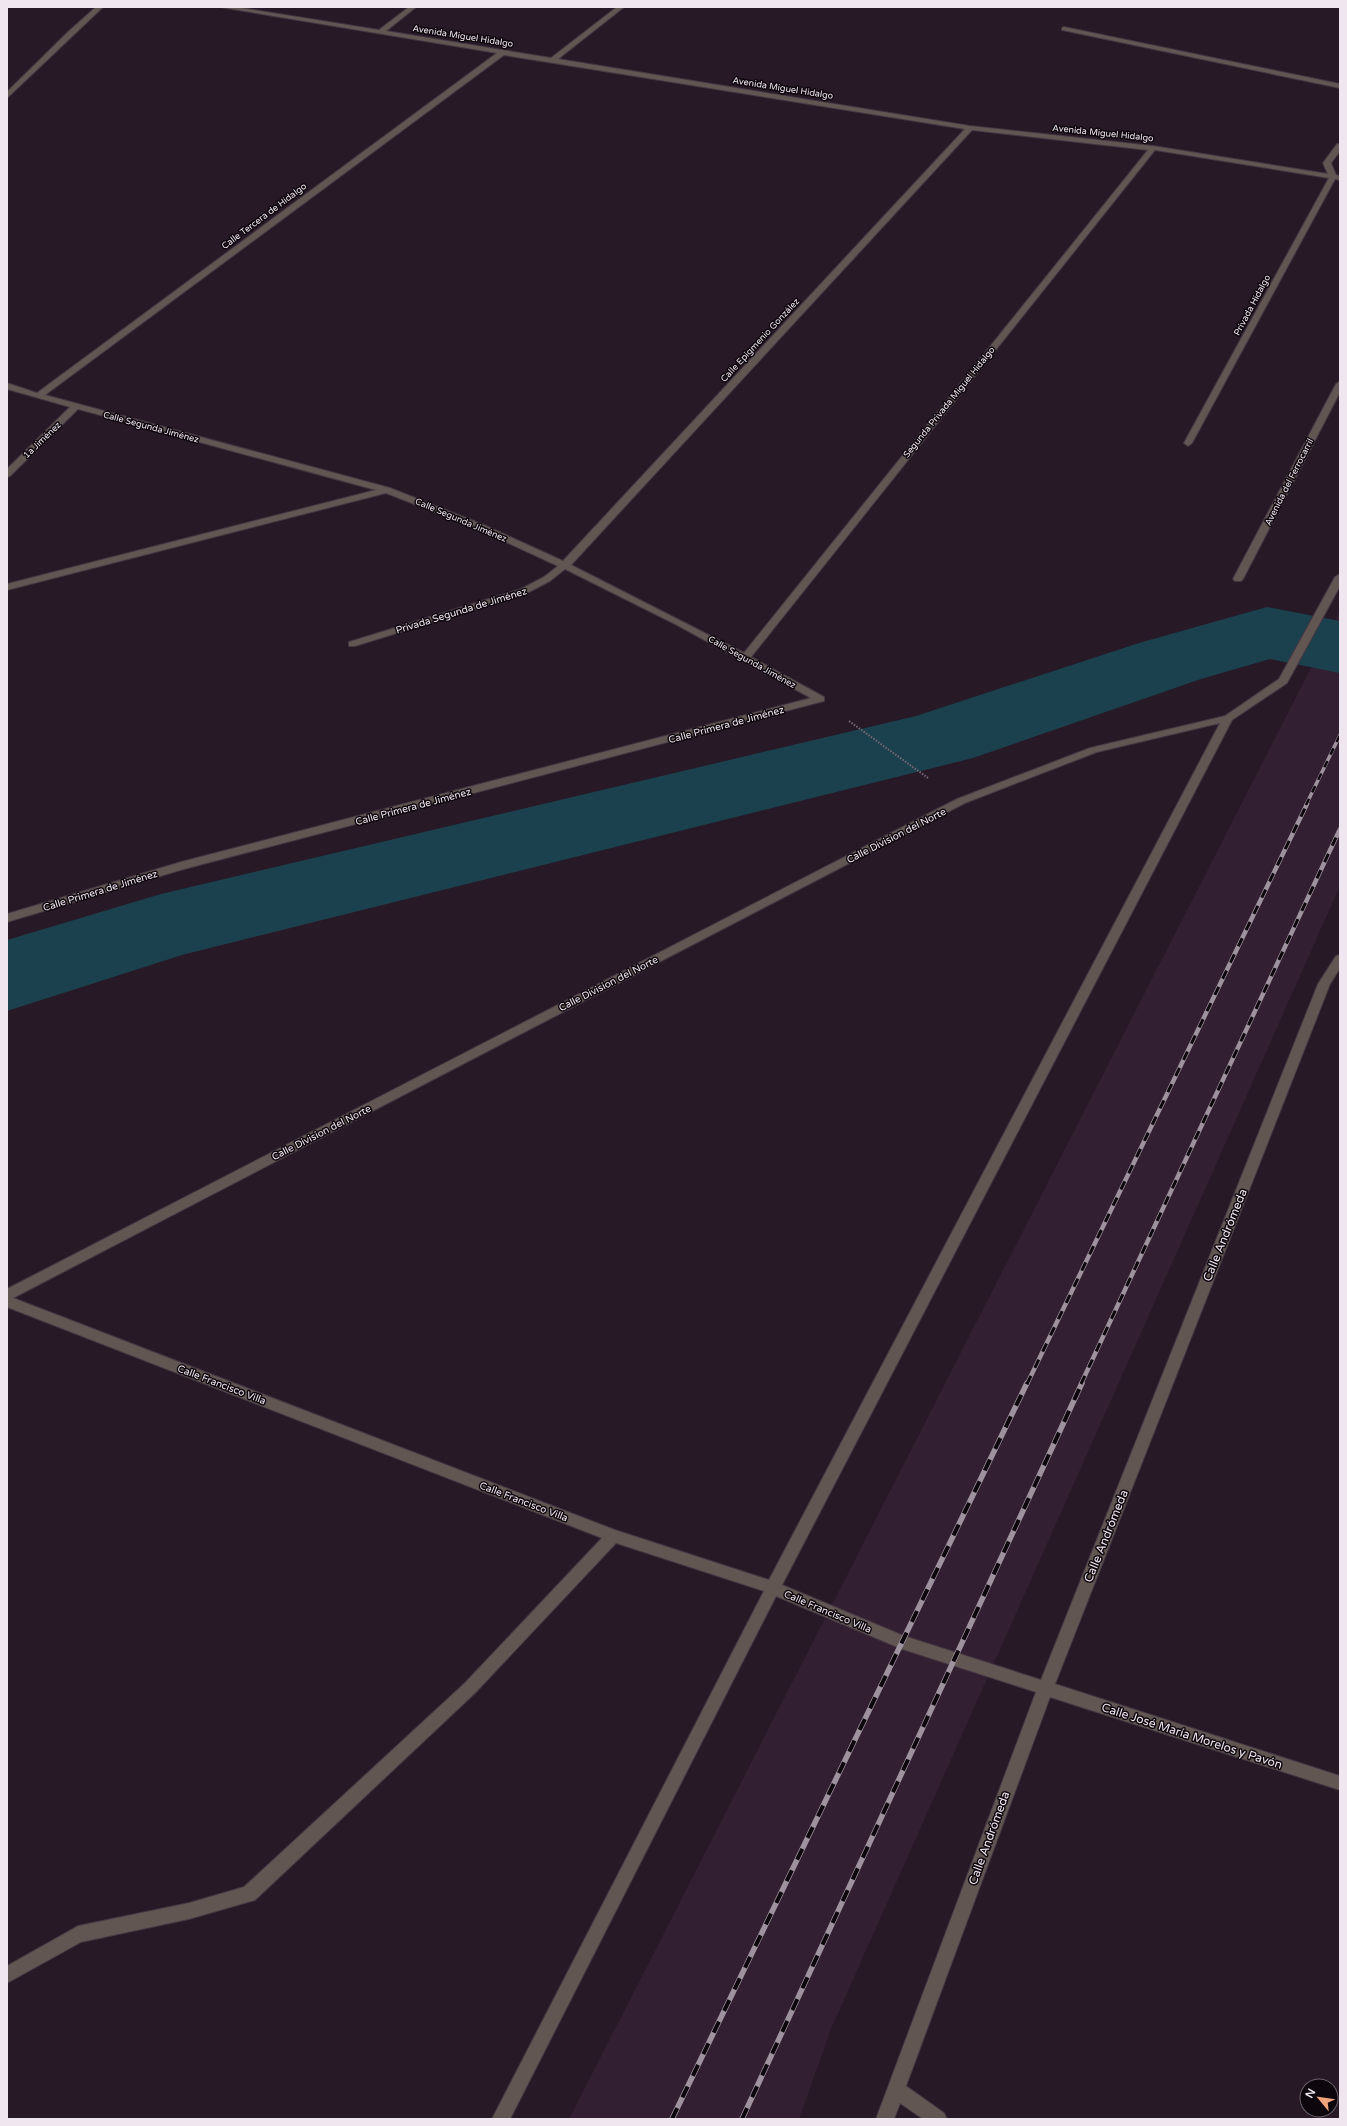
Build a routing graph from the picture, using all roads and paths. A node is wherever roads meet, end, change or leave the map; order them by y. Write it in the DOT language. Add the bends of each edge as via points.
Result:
graph roads {
  1 [pos="100,7"];
  2 [pos="223,7"];
  3 [pos="413,7"];
  4 [pos="621,7"];
  5 [pos="1064,29"];
  6 [pos="382,31"];
  7 [pos="503,52"];
  8 [pos="553,60"];
  9 [pos="1340,86"];
  10 [pos="7,96"];
  11 [pos="970,128"];
  12 [pos="1340,146"];
  13 [pos="1153,148"];
  14 [pos="1336,177"];
  15 [pos="1340,384"];
  16 [pos="7,386"];
  17 [pos="38,396"];
  18 [pos="76,406"];
  19 [pos="1188,443"];
  20 [pos="7,474"];
  21 [pos="387,490"];
  22 [pos="565,565"];
  23 [pos="1340,577"];
  24 [pos="1238,579"];
  25 [pos="7,588"];
  26 [pos="352,644"];
  27 [pos="746,657"];
  28 [pos="820,699"];
  29 [pos="846,718"];
  30 [pos="1228,718"];
  31 [pos="920,773"];
  32 [pos="7,918"];
  33 [pos="1340,959"];
  34 [pos="7,1295"];
  35 [pos="7,1301"];
  36 [pos="613,1536"];
  37 [pos="773,1588"];
  38 [pos="1045,1689"];
  39 [pos="1340,1783"];
  40 [pos="7,1975"];
  41 [pos="896,2090"];
  42 [pos="501,2119"];
  43 [pos="885,2119"];
  44 [pos="938,2119"];
  1 -- 10 [label="street"];
  2 -- 6 [label="street, Avenida Miguel Hidalgo"];
  3 -- 6 [label="street"];
  4 -- 8 [label="street"];
  5 -- 9 [label="street"];
  6 -- 7 [label="street, Avenida Miguel Hidalgo"];
  7 -- 8 [label="street, Avenida Miguel Hidalgo"];
  7 -- 17 [label="street, Calle Tercera de Hidalgo"];
  8 -- 11 [label="street, Avenida Miguel Hidalgo"];
  11 -- 13 [label="street, Avenida Miguel Hidalgo"];
  11 -- 22 [label="street, Calle Epigmenio González"];
  12 -- 14 [label="street" via="1327,163"];
  13 -- 14 [label="street, Avenida Miguel Hidalgo"];
  13 -- 27 [label="street, Segunda Privada Miguel Hidalgo"];
  14 -- 19 [label="street, Privada Hidalgo"];
  15 -- 24 [label="street, Avenida del Ferrocarril"];
  16 -- 17 [label="street, Calle Segunda Jiménez"];
  17 -- 18 [label="street, Calle Segunda Jiménez"];
  18 -- 20 [label="street, 1a Jiménez"];
  18 -- 21 [label="street, Calle Segunda Jiménez"];
  21 -- 22 [label="street, Calle Segunda Jiménez" via="427,504"];
  21 -- 25 [label="street"];
  22 -- 26 [label="street, Privada Segunda de Jiménez" via="547,579 524,591"];
  22 -- 27 [label="street, Calle Segunda Jiménez"];
  23 -- 30 [label="street" via="1283,681"];
  27 -- 28 [label="street, Calle Segunda Jiménez"];
  28 -- 32 [label="street, Calle Primera de Jiménez" via="181,866"];
  29 -- 31 [label="path"];
  30 -- 34 [label="street, Calle Division del Norte" via="1094,750 961,801"];
  30 -- 37 [label="street"];
  33 -- 38 [label="street, Calle Andrómeda" via="1324,984"];
  35 -- 36 [label="street, Calle Francisco Villa"];
  36 -- 37 [label="street, Calle Francisco Villa"];
  36 -- 40 [label="street" via="470,1688 249,1894 189,1911 78,1934"];
  37 -- 38 [label="street, Calle Francisco Villa" via="902,1642"];
  37 -- 42 [label="street"];
  38 -- 39 [label="street, Calle José María Morelos y Pavón"];
  38 -- 41 [label="street, Calle Andrómeda"];
  41 -- 43 [label="street, Calle Andrómeda"];
  41 -- 44 [label="street"];
}
